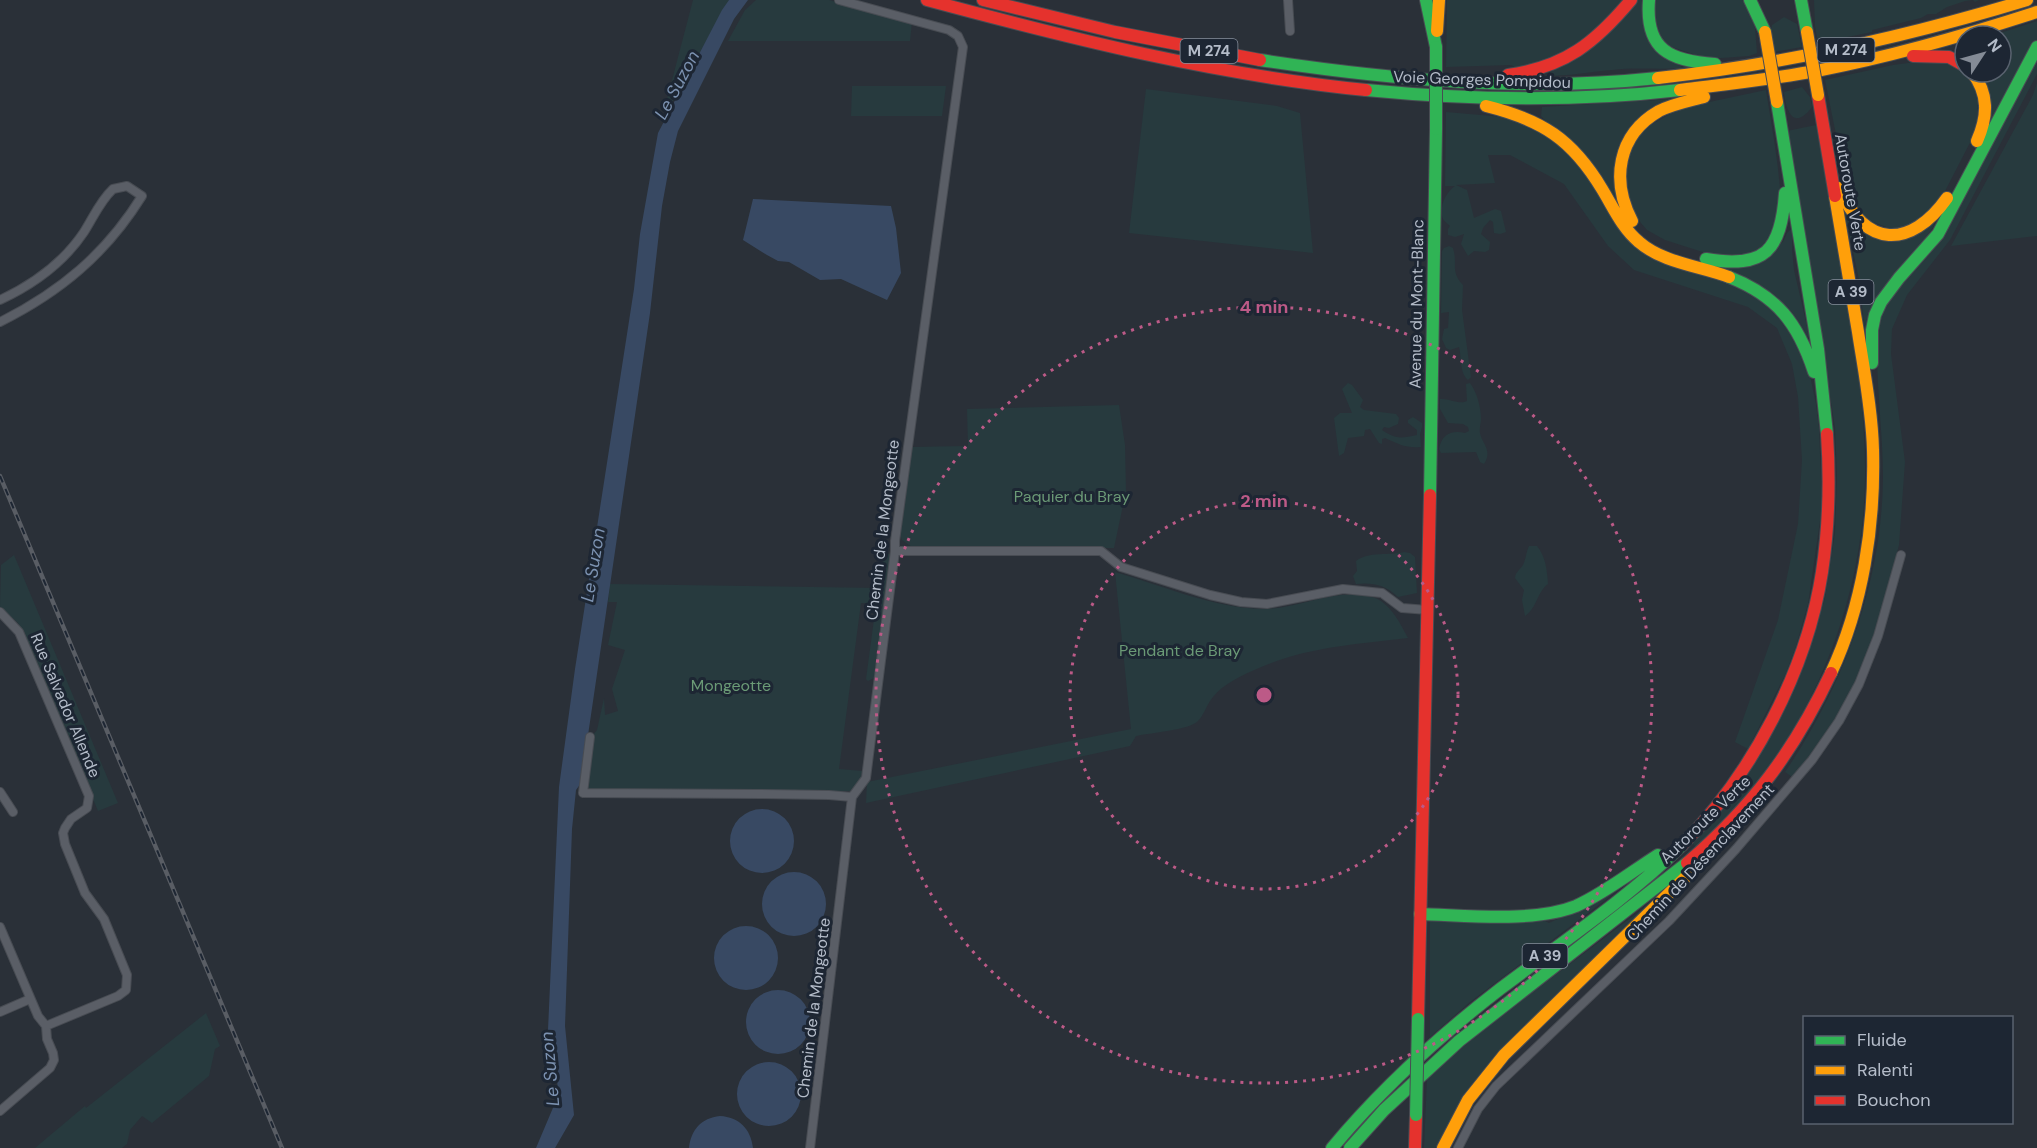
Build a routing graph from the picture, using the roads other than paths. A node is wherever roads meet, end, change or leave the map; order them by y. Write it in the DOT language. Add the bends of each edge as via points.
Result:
graph roads {
  1 [pos="840,0"];
  2 [pos="927,0"];
  3 [pos="983,0"];
  4 [pos="1288,0"];
  5 [pos="1426,0"];
  6 [pos="1439,0"];
  7 [pos="1631,0"];
  8 [pos="1649,0"];
  9 [pos="1750,0"];
  10 [pos="1759,0"];
  11 [pos="1987,0"];
  12 [pos="2027,0"];
  13 [pos="1802,3"];
  14 [pos="2037,12"];
  15 [pos="1942,26"];
  16 [pos="1290,31"];
  17 [pos="1765,32"];
  18 [pos="1436,47"];
  19 [pos="2037,47"];
  20 [pos="1882,57"];
  21 [pos="1953,59"];
  22 [pos="1749,68"];
  23 [pos="1438,80"];
  24 [pos="1758,80"];
  25 [pos="1980,84"];
  26 [pos="1444,97"];
  27 [pos="1786,153"];
  28 [pos="1828,158"];
  29 [pos="0,300"];
  30 [pos="0,322"];
  31 [pos="1827,421"];
  32 [pos="1871,426"];
  33 [pos="895,551"];
  34 [pos="1901,555"];
  35 [pos="1428,610"];
  36 [pos="0,612"];
  37 [pos="590,737"];
  38 [pos="1751,758"];
  39 [pos="1767,781"];
  40 [pos="0,792"];
  41 [pos="852,797"];
  42 [pos="13,812"];
  43 [pos="1420,914"];
  44 [pos="0,927"];
  45 [pos="30,999"];
  46 [pos="0,1012"];
  47 [pos="46,1026"];
  48 [pos="0,1111"];
  49 [pos="810,1148"];
  50 [pos="1332,1148"];
  51 [pos="1350,1148"];
  52 [pos="1415,1148"];
  53 [pos="1443,1148"];
  54 [pos="1458,1148"];
  1 -- 33 [label="street, Chemin de la Mongeotte" via="950,30 963,47"];
  2 -- 26 [label="main road, Voie Georges Pompidou / M 274" via="1093,43 1228,72"];
  3 -- 23 [label="main road, Voie Georges Pompidou / M 274" via="1175,45 1319,69"];
  4 -- 16 [label="street"];
  5 -- 18 [label="main road, Avenue du Mont-Blanc"];
  6 -- 18 [label="main road"];
  7 -- 23 [label="main road" via="1587,46 1548,68 1523,74"];
  8 -- 22 [label="main road" via="1650,30 1666,53 1689,62"];
  9 -- 17 [label="main road"];
  10 -- 17 [label="main road, Autoroute Verte / A 39"];
  11 -- 15 [label="main road"];
  12 -- 15 [label="main road, Voie Georges Pompidou / M 274"];
  13 -- 28 [label="main road, Autoroute Verte / A 39, bridge"];
  14 -- 20 [label="main road, Voie Georges Pompidou / M 274"];
  15 -- 22 [label="main road, Voie Georges Pompidou / M 274"];
  17 -- 27 [label="main road, Autoroute Verte / A 39, bridge"];
  18 -- 35 [label="main road, Avenue du Mont-Blanc, bridge"];
  19 -- 32 [label="main road" via="1938,234 1880,304 1872,330 1875,416"];
  20 -- 21 [label="main road" via="1937,55"];
  20 -- 24 [label="main road, Voie Georges Pompidou / M 274"];
  22 -- 23 [label="main road, Voie Georges Pompidou / M 274" via="1581,82"];
  24 -- 26 [label="main road, Voie Georges Pompidou / M 274" via="1623,96"];
  24 -- 27 [label="main road" via="1673,105 1643,123 1628,140 1622,155 1622,201 1634,224 1659,244 1708,260 1743,263 1767,251 1781,231"];
  25 -- 28 [label="main road" via="1986,114 1982,128 1946,200 1923,226 1891,235 1866,227 1849,209"];
  26 -- 31 [label="main road" via="1513,112 1553,130 1583,158 1620,220 1640,243 1673,260 1744,282 1770,299 1791,321 1806,348"];
  27 -- 31 [label="main road, Autoroute Verte / A 39" via="1822,366"];
  28 -- 32 [label="main road, Autoroute Verte / A 39"];
  29 -- 30 [label="street" via="39,278 67,254 112,189 127,186 142,196 130,216 86,266 34,304"];
  31 -- 38 [label="main road, Autoroute Verte / A 39" via="1830,498 1818,592 1800,661"];
  32 -- 39 [label="main road, Autoroute Verte / A 39" via="1870,526 1849,624 1813,710"];
  33 -- 35 [label="street" via="1101,551 1121,567 1241,602 1267,604 1343,589 1382,593 1402,608"];
  33 -- 41 [label="street, Chemin de la Mongeotte" via="866,778"];
  34 -- 54 [label="street, Chemin de Désenclavement" via="1868,664 1849,705 1824,744 1751,833 1669,921 1496,1086 1478,1109"];
  35 -- 43 [label="main road, Avenue du Mont-Blanc"];
  36 -- 47 [label="street, Rue Salvador Allende" via="19,632 89,796 87,808 65,828 65,843 127,975 126,990 118,996"];
  37 -- 41 [label="street" via="583,793"];
  38 -- 43 [label="main road" via="1670,845 1585,901 1539,915"];
  38 -- 50 [label="main road, Autoroute Verte / A 39" via="1698,827 1659,867 1440,1038 1383,1091"];
  39 -- 51 [label="main road, Autoroute Verte / A 39" via="1724,828 1665,880 1438,1057"];
  39 -- 53 [label="main road" via="1715,849 1503,1055 1468,1100"];
  40 -- 42 [label="street"];
  41 -- 49 [label="street, Chemin de la Mongeotte"];
  43 -- 52 [label="main road, Avenue du Mont-Blanc, bridge"];
  44 -- 45 [label="street"];
  45 -- 46 [label="street"];
  45 -- 47 [label="street"];
  47 -- 48 [label="street" via="54,1060 50,1068"];
}
